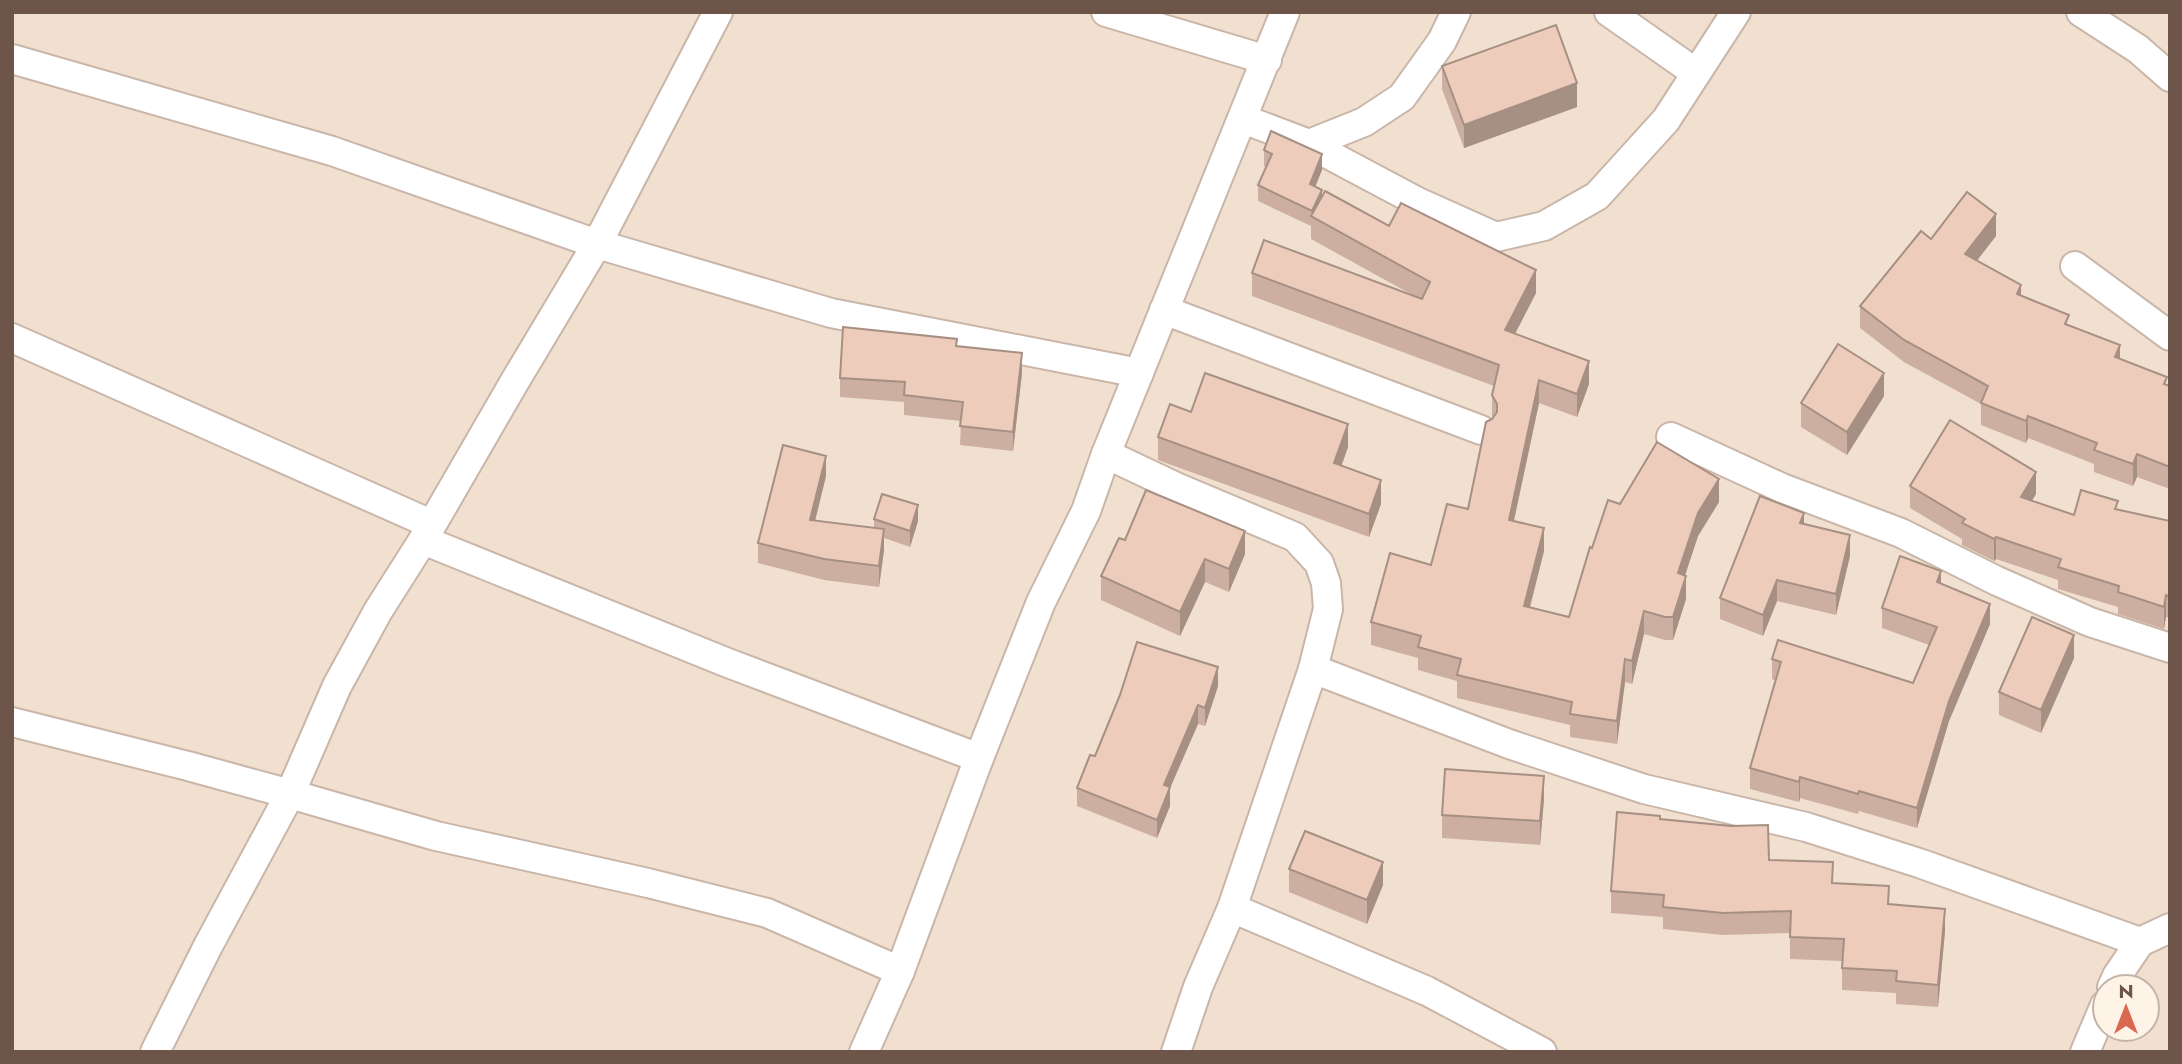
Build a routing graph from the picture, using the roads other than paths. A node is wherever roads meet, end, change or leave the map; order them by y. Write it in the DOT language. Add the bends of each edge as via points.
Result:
graph roads {
  1 [pos="718,12"];
  2 [pos="1106,12"];
  3 [pos="1285,12"];
  4 [pos="1456,12"];
  5 [pos="1609,12"];
  6 [pos="1735,12"];
  7 [pos="2081,12"];
  8 [pos="12,59"];
  9 [pos="1267,60"];
  10 [pos="1696,73"];
  11 [pos="2170,77"];
  12 [pos="1243,119"];
  13 [pos="1309,145"];
  14 [pos="597,244"];
  15 [pos="2075,266"];
  16 [pos="1164,310"];
  17 [pos="2170,336"];
  18 [pos="12,338"];
  19 [pos="1139,373"];
  20 [pos="1481,430"];
  21 [pos="1671,437"];
  22 [pos="1106,454"];
  23 [pos="427,532"];
  24 [pos="2170,648"];
  25 [pos="1313,669"];
  26 [pos="12,722"];
  27 [pos="979,758"];
  28 [pos="290,794"];
  29 [pos="1232,908"];
  30 [pos="2170,928"];
  31 [pos="2140,942"];
  32 [pos="900,971"];
  33 [pos="2119,973"];
  34 [pos="155,1052"];
  35 [pos="864,1052"];
  36 [pos="1177,1052"];
  37 [pos="1542,1052"];
  1 -- 14 [label="street"];
  2 -- 9 [label="street"];
  3 -- 9 [label="street"];
  4 -- 13 [label="street" via="1442,41 1402,97 1364,121"];
  5 -- 10 [label="street"];
  6 -- 10 [label="street"];
  7 -- 11 [label="street" via="2138,49"];
  8 -- 14 [label="street" via="332,150"];
  9 -- 12 [label="street"];
  10 -- 13 [label="street" via="1666,120 1597,195 1544,226 1496,237"];
  12 -- 13 [label="street"];
  12 -- 16 [label="street"];
  14 -- 19 [label="street" via="831,313"];
  14 -- 23 [label="street"];
  15 -- 17 [label="street"];
  16 -- 19 [label="street"];
  16 -- 20 [label="street"];
  18 -- 23 [label="street"];
  19 -- 22 [label="street"];
  21 -- 24 [label="street" via="1782,488 1901,533 2090,622"];
  22 -- 25 [label="street" via="1295,537 1319,563 1326,583 1328,608"];
  22 -- 27 [label="street" via="1086,511 1041,603"];
  23 -- 27 [label="street" via="728,663"];
  23 -- 28 [label="street" via="337,686"];
  25 -- 29 [label="street"];
  25 -- 31 [label="street" via="1644,789 1806,827"];
  26 -- 28 [label="street"];
  27 -- 32 [label="street"];
  28 -- 32 [label="street" via="436,836 767,913"];
  28 -- 34 [label="street"];
  29 -- 36 [label="street" via="1198,987"];
  29 -- 37 [label="street" via="1427,991"];
  30 -- 31 [label="street"];
  31 -- 33 [label="street"];
  32 -- 35 [label="street"];
}
